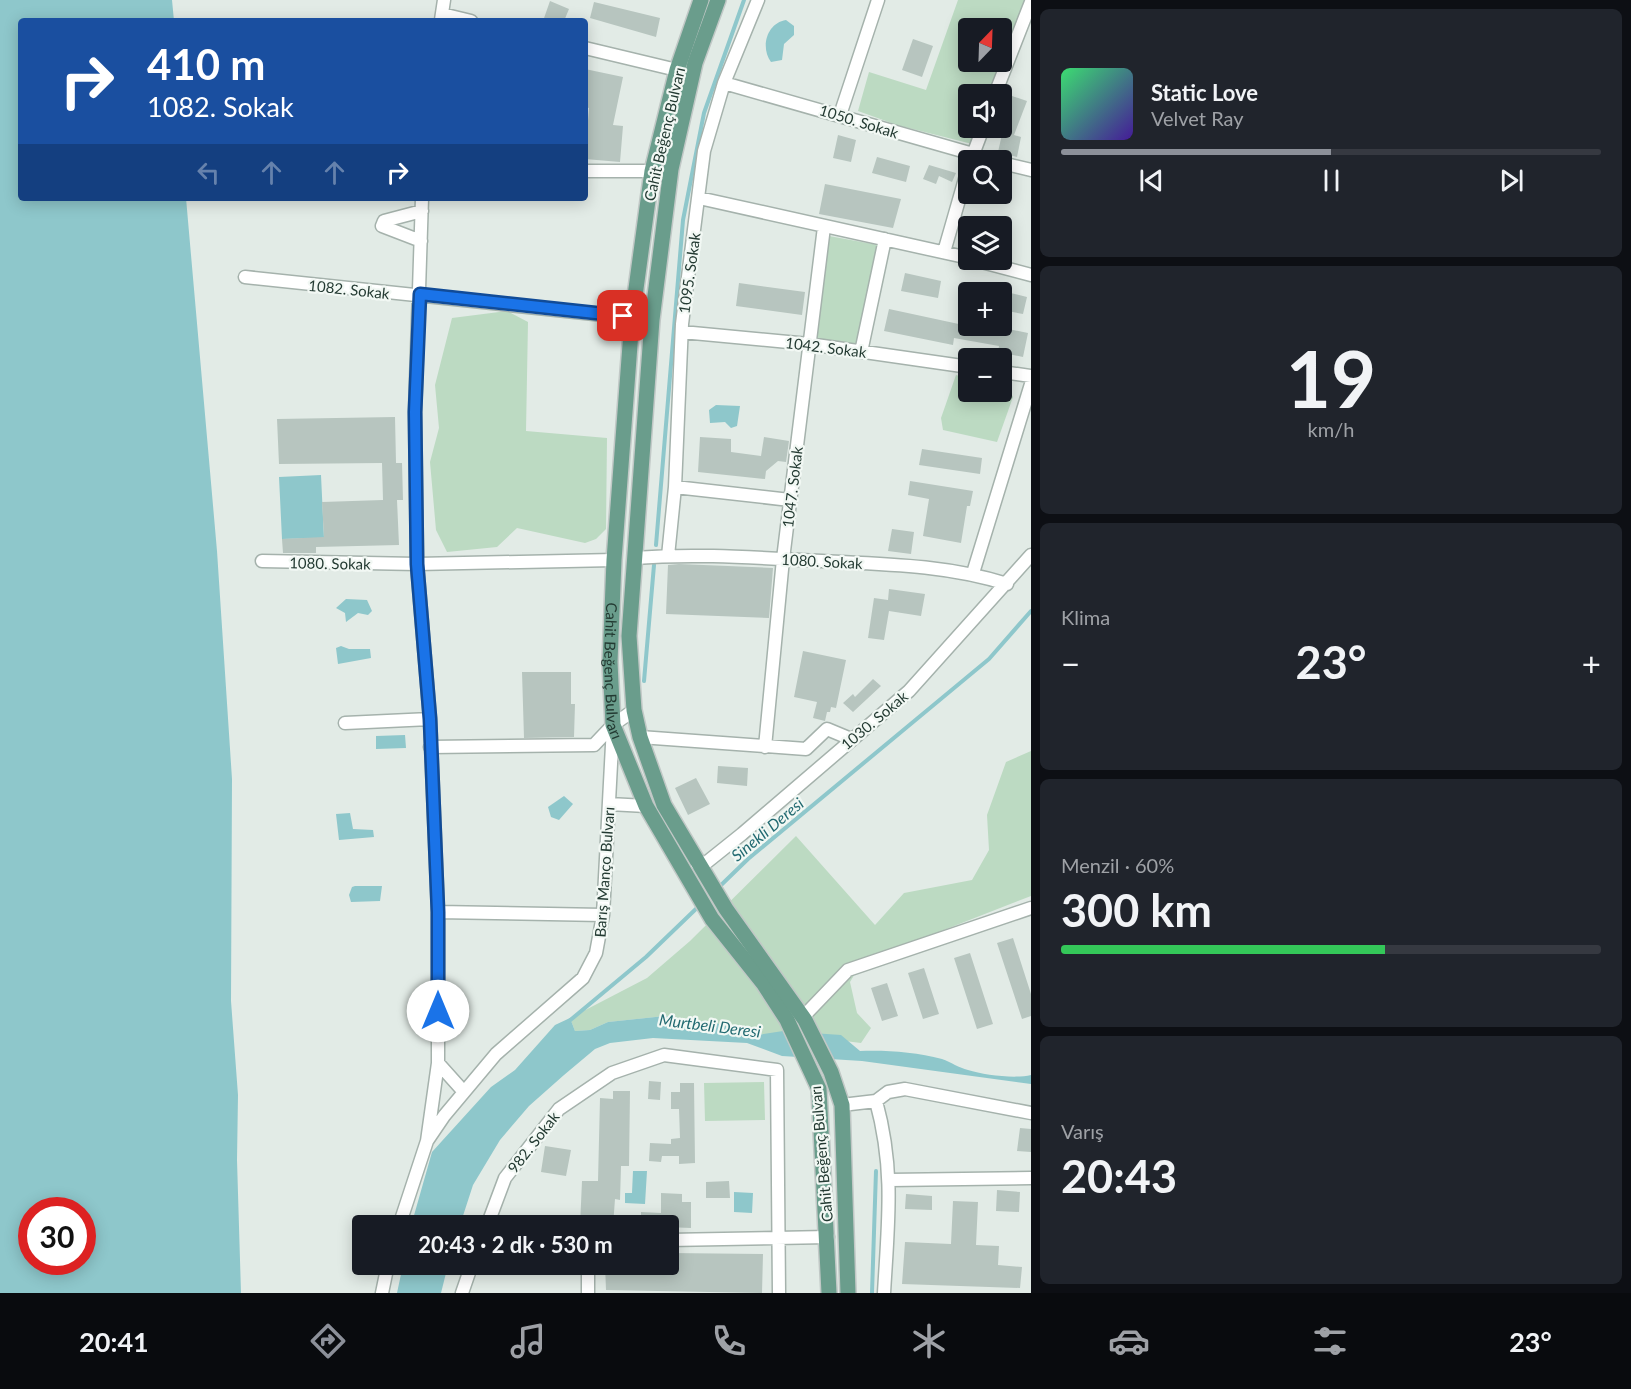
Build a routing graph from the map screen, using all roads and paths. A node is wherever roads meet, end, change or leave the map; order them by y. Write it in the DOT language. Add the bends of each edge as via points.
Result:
graph roads {
  1 [pos="444,0"];
  2 [pos="701,0"];
  3 [pos="718,0"];
  4 [pos="758,0"];
  5 [pos="878,0"];
  6 [pos="1031,2"];
  7 [pos="442,18"];
  8 [pos="588,49"];
  9 [pos="677,70"];
  10 [pos="724,83"];
  11 [pos="999,84"];
  12 [pos="840,115"];
  13 [pos="958,156"];
  14 [pos="1012,165"];
  15 [pos="1031,170"];
  16 [pos="588,171"];
  17 [pos="652,171"];
  18 [pos="699,198"];
  19 [pos="958,202"];
  20 [pos="422,204"];
  21 [pos="824,227"];
  22 [pos="885,239"];
  23 [pos="421,241"];
  24 [pos="944,252"];
  25 [pos="958,255"];
  26 [pos="1012,269"];
  27 [pos="1031,274"];
  28 [pos="245,278"];
  29 [pos="420,294"];
  30 [pos="632,318"];
  31 [pos="682,332"];
  32 [pos="809,344"];
  33 [pos="861,352"];
  34 [pos="958,366"];
  35 [pos="1012,373"];
  36 [pos="1031,376"];
  37 [pos="1031,384"];
  38 [pos="675,487"];
  39 [pos="790,500"];
  40 [pos="668,555"];
  41 [pos="1031,555"];
  42 [pos="634,558"];
  43 [pos="783,559"];
  44 [pos="614,560"];
  45 [pos="261,561"];
  46 [pos="417,564"];
  47 [pos="973,573"];
  48 [pos="1007,584"];
  49 [pos="634,710"];
  50 [pos="430,719"];
  51 [pos="345,723"];
  52 [pos="613,725"];
  53 [pos="640,737"];
  54 [pos="851,739"];
  55 [pos="430,747"];
  56 [pos="765,747"];
  57 [pos="609,804"];
  58 [pos="646,806"];
  59 [pos="697,864"];
  60 [pos="1031,908"];
  61 [pos="438,912"];
  62 [pos="603,915"];
  63 [pos="804,1018"];
  64 [pos="438,1063"];
  65 [pos="464,1092"];
  66 [pos="876,1101"];
  67 [pos="842,1105"];
  68 [pos="1031,1113"];
  69 [pos="427,1141"];
  70 [pos="1031,1178"];
  71 [pos="890,1180"];
  72 [pos="403,1215"];
  73 [pos="491,1215"];
  74 [pos="828,1237"];
  75 [pos="779,1238"];
  76 [pos="679,1240"];
  77 [pos="386,1275"];
  78 [pos="468,1275"];
  79 [pos="588,1275"];
  80 [pos="382,1293"];
  81 [pos="462,1293"];
  82 [pos="588,1293"];
  83 [pos="779,1293"];
  84 [pos="830,1293"];
  85 [pos="848,1293"];
  86 [pos="884,1293"];
  1 -- 7 [label="street"];
  2 -- 9 [label="main road, Cahit Beğenç Bulvarı"];
  3 -- 42 [label="main road, Cahit Beğenç Bulvarı" via="695,63 671,169 652,320"];
  4 -- 10 [label="street, 1095. Sokak"];
  5 -- 12 [label="street"];
  6 -- 11 [label="street"];
  8 -- 9 [label="street"];
  9 -- 17 [label="main road, Cahit Beğenç Bulvarı"];
  10 -- 12 [label="street, 1050. Sokak"];
  10 -- 18 [label="street, 1095. Sokak" via="704,151"];
  12 -- 13 [label="street, 1050. Sokak"];
  14 -- 15 [label="street"];
  16 -- 17 [label="street"];
  17 -- 30 [label="main road, Cahit Beğenç Bulvarı"];
  18 -- 21 [label="street"];
  18 -- 31 [label="street, 1095. Sokak"];
  19 -- 24 [label="street"];
  20 -- 23 [label="street"];
  20 -- 23 [label="street" via="384,221 382,226"];
  21 -- 22 [label="street"];
  21 -- 32 [label="street, 1047. Sokak"];
  22 -- 24 [label="street"];
  22 -- 33 [label="street"];
  23 -- 29 [label="street"];
  24 -- 25 [label="street"];
  26 -- 27 [label="street"];
  28 -- 29 [label="street, 1082. Sokak"];
  29 -- 30 [label="street, 1082. Sokak"];
  29 -- 46 [label="street" via="415,412"];
  30 -- 44 [label="main road, Cahit Beğenç Bulvarı"];
  31 -- 32 [label="street, 1042. Sokak"];
  31 -- 38 [label="street, 1095. Sokak"];
  32 -- 33 [label="street, 1042. Sokak"];
  32 -- 39 [label="street, 1047. Sokak"];
  33 -- 34 [label="street, 1042. Sokak"];
  35 -- 36 [label="street"];
  37 -- 47 [label="street"];
  38 -- 39 [label="street"];
  38 -- 40 [label="street, 1095. Sokak"];
  39 -- 43 [label="street, 1047. Sokak"];
  40 -- 42 [label="street, 1080. Sokak"];
  40 -- 43 [label="street, 1080. Sokak"];
  41 -- 48 [label="street, 1030. Sokak"];
  42 -- 49 [label="main road, Cahit Beğenç Bulvarı" via="629,636"];
  43 -- 47 [label="street, 1080. Sokak"];
  43 -- 56 [label="street, 1047. Sokak"];
  44 -- 46 [label="street, 1080. Sokak"];
  44 -- 52 [label="main road, Cahit Beğenç Bulvarı" via="610,662"];
  45 -- 46 [label="street, 1080. Sokak"];
  46 -- 50 [label="street"];
  47 -- 48 [label="street, 1080. Sokak"];
  48 -- 54 [label="street, 1030. Sokak" via="909,691"];
  49 -- 52 [label="street"];
  49 -- 53 [label="main road, Cahit Beğenç Bulvarı"];
  50 -- 51 [label="street"];
  50 -- 55 [label="street"];
  52 -- 55 [label="street" via="594,745"];
  52 -- 57 [label="street, Barış Manço Bulvarı"];
  52 -- 58 [label="main road, Cahit Beğenç Bulvarı"];
  53 -- 56 [label="street"];
  53 -- 59 [label="main road, Cahit Beğenç Bulvarı" via="664,805"];
  54 -- 56 [label="street" via="827,729 806,749"];
  54 -- 59 [label="street, 1030. Sokak" via="742,834 707,862"];
  55 -- 61 [label="street"];
  57 -- 58 [label="street"];
  57 -- 62 [label="street, Barış Manço Bulvarı"];
  58 -- 74 [label="main road, Cahit Beğenç Bulvarı" via="712,919 788,1020 810,1064 819,1089"];
  59 -- 63 [label="main road, Cahit Beğenç Bulvarı"];
  60 -- 63 [label="street" via="848,970"];
  61 -- 62 [label="street"];
  61 -- 64 [label="street"];
  62 -- 65 [label="street, Barış Manço Bulvarı" via="596,953 583,978 496,1054"];
  63 -- 67 [label="main road, Cahit Beğenç Bulvarı" via="831,1072"];
  64 -- 65 [label="street"];
  64 -- 69 [label="street"];
  65 -- 69 [label="street, Barış Manço Bulvarı"];
  66 -- 67 [label="street"];
  66 -- 68 [label="street" via="888,1092 906,1089"];
  66 -- 71 [label="street" via="886,1137"];
  67 -- 85 [label="main road, Cahit Beğenç Bulvarı"];
  69 -- 72 [label="street, Barış Manço Bulvarı"];
  70 -- 71 [label="street"];
  71 -- 86 [label="street"];
  73 -- 75 [label="street, 982. Sokak" via="505,1178 559,1109 612,1073 664,1055 777,1070"];
  74 -- 75 [label="street"];
  74 -- 84 [label="main road, Cahit Beğenç Bulvarı"];
  75 -- 76 [label="street"];
  75 -- 83 [label="street"];
  77 -- 80 [label="street"];
  78 -- 81 [label="street"];
  79 -- 82 [label="street"];
}
